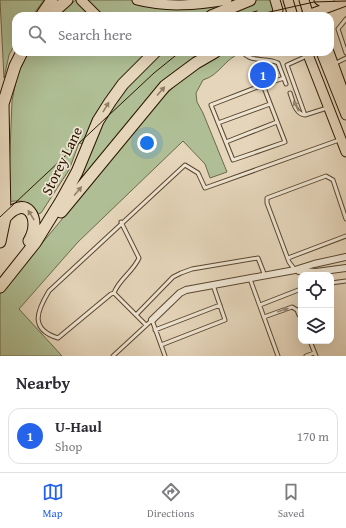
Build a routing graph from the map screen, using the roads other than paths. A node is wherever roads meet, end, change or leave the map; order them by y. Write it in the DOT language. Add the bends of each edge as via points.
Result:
graph roads {
  1 [pos="52,0"];
  2 [pos="67,0"];
  3 [pos="81,0"];
  4 [pos="137,0"];
  5 [pos="227,0"];
  6 [pos="250,0"];
  7 [pos="275,0"];
  8 [pos="288,0"];
  9 [pos="304,0"];
  10 [pos="319,0"];
  11 [pos="340,3"];
  12 [pos="44,12"];
  13 [pos="54,12"];
  14 [pos="93,12"];
  15 [pos="220,12"];
  16 [pos="277,12"];
  17 [pos="292,12"];
  18 [pos="307,12"];
  19 [pos="318,12"];
  20 [pos="330,12"];
  21 [pos="346,19"];
  22 [pos="346,53"];
  23 [pos="20,56"];
  24 [pos="151,56"];
  25 [pos="208,56"];
  26 [pos="248,56"];
  27 [pos="303,56"];
  28 [pos="308,56"];
  29 [pos="324,56"];
  30 [pos="329,56"];
  31 [pos="346,58"];
  32 [pos="330,65"];
  33 [pos="284,78"];
  34 [pos="286,84"];
  35 [pos="263,85"];
  36 [pos="0,93"];
  37 [pos="290,93"];
  38 [pos="344,101"];
  39 [pos="3,104"];
  40 [pos="270,104"];
  41 [pos="328,107"];
  42 [pos="346,114"];
  43 [pos="305,115"];
  44 [pos="277,122"];
  45 [pos="218,123"];
  46 [pos="341,139"];
  47 [pos="226,142"];
  48 [pos="346,152"];
  49 [pos="4,218"];
  50 [pos="346,219"];
  51 [pos="121,222"];
  52 [pos="346,236"];
  53 [pos="1,238"];
  54 [pos="35,243"];
  55 [pos="346,257"];
  56 [pos="288,258"];
  57 [pos="314,264"];
  58 [pos="346,268"];
  59 [pos="295,270"];
  60 [pos="309,272"];
  61 [pos="316,272"];
  62 [pos="322,272"];
  63 [pos="10,274"];
  64 [pos="265,276"];
  65 [pos="250,279"];
  66 [pos="346,281"];
  67 [pos="334,283"];
  68 [pos="213,285"];
  69 [pos="0,287"];
  70 [pos="298,289"];
  71 [pos="114,293"];
  72 [pos="220,305"];
  73 [pos="260,305"];
  74 [pos="298,312"];
  75 [pos="136,315"];
  76 [pos="264,316"];
  77 [pos="152,320"];
  78 [pos="146,324"];
  79 [pos="156,330"];
  80 [pos="311,344"];
  81 [pos="161,345"];
  82 [pos="315,354"];
  83 [pos="112,356"];
  84 [pos="165,356"];
  85 [pos="278,356"];
  86 [pos="306,356"];
  1 -- 12 [label="highway"];
  2 -- 13 [label="highway"];
  3 -- 14 [label="main road"];
  4 -- 5 [label="main road" via="183,5"];
  6 -- 15 [label="highway"];
  7 -- 16 [label="main road"];
  8 -- 17 [label="main road"];
  9 -- 18 [label="main road"];
  10 -- 11 [label="main road" via="330,5"];
  11 -- 19 [label="main road"];
  11 -- 20 [label="main road"];
  21 -- 22 [label="lane" via="338,29"];
  23 -- 39 [label="highway"];
  54 -- 24 [label="highway, Storey Lane, one-way" via="77,172 88,142 110,102 123,84"];
  54 -- 25 [label="highway, one-way" via="165,86"];
  26 -- 33 [label="lane" via="278,63"];
  27 -- 43 [label="lane" via="287,64"];
  28 -- 41 [label="main road"];
  29 -- 32 [label="main road"];
  30 -- 32 [label="main road"];
  31 -- 32 [label="lane"];
  32 -- 38 [label="main road"];
  33 -- 34 [label="lane"];
  33 -- 35 [label="lane"];
  35 -- 40 [label="lane"];
  35 -- 45 [label="lane" via="211,105"];
  36 -- 39 [label="highway"];
  43 -- 37 [label="lane, one-way" via="297,111"];
  38 -- 41 [label="main road"];
  38 -- 42 [label="main road"];
  39 -- 49 [label="highway"];
  40 -- 44 [label="lane"];
  40 -- 45 [label="lane"];
  41 -- 43 [label="lane"];
  41 -- 46 [label="main road"];
  44 -- 47 [label="lane"];
  44 -- 47 [label="lane" via="285,142 233,160"];
  45 -- 47 [label="lane"];
  46 -- 48 [label="main road"];
  46 -- 51 [label="lane" via="205,188 198,173 185,165"];
  49 -- 53 [label="highway"];
  63 -- 49 [label="highway, one-way" via="34,232 34,218 28,209 20,207 9,212"];
  50 -- 56 [label="lane" via="333,180 326,176 267,198"];
  51 -- 71 [label="lane" via="139,258 117,285"];
  51 -- 71 [label="lane" via="49,291 39,308 37,320 40,327 58,338"];
  52 -- 56 [label="lane"];
  54 -- 63 [label="highway, Storey Lane"];
  55 -- 57 [label="street"];
  56 -- 59 [label="lane"];
  57 -- 59 [label="street"];
  57 -- 61 [label="lane"];
  58 -- 62 [label="street"];
  59 -- 60 [label="street"];
  59 -- 64 [label="street"];
  63 -- 69 [label="highway, Storey Lane"];
  64 -- 65 [label="street"];
  64 -- 75 [label="lane" via="258,258 192,269 173,277"];
  65 -- 68 [label="street"];
  65 -- 73 [label="lane"];
  66 -- 67 [label="lane"];
  68 -- 72 [label="lane"];
  68 -- 77 [label="street" via="180,293"];
  70 -- 73 [label="lane"];
  71 -- 75 [label="lane"];
  72 -- 79 [label="lane"];
  72 -- 81 [label="lane" via="225,320"];
  73 -- 76 [label="lane"];
  76 -- 74 [label="lane, one-way" via="292,307"];
  75 -- 78 [label="lane"];
  76 -- 85 [label="lane"];
  77 -- 78 [label="lane"];
  77 -- 79 [label="lane"];
  78 -- 83 [label="lane"];
  79 -- 81 [label="lane"];
  80 -- 82 [label="lane"];
  81 -- 84 [label="lane"];
  82 -- 86 [label="lane"];
}
